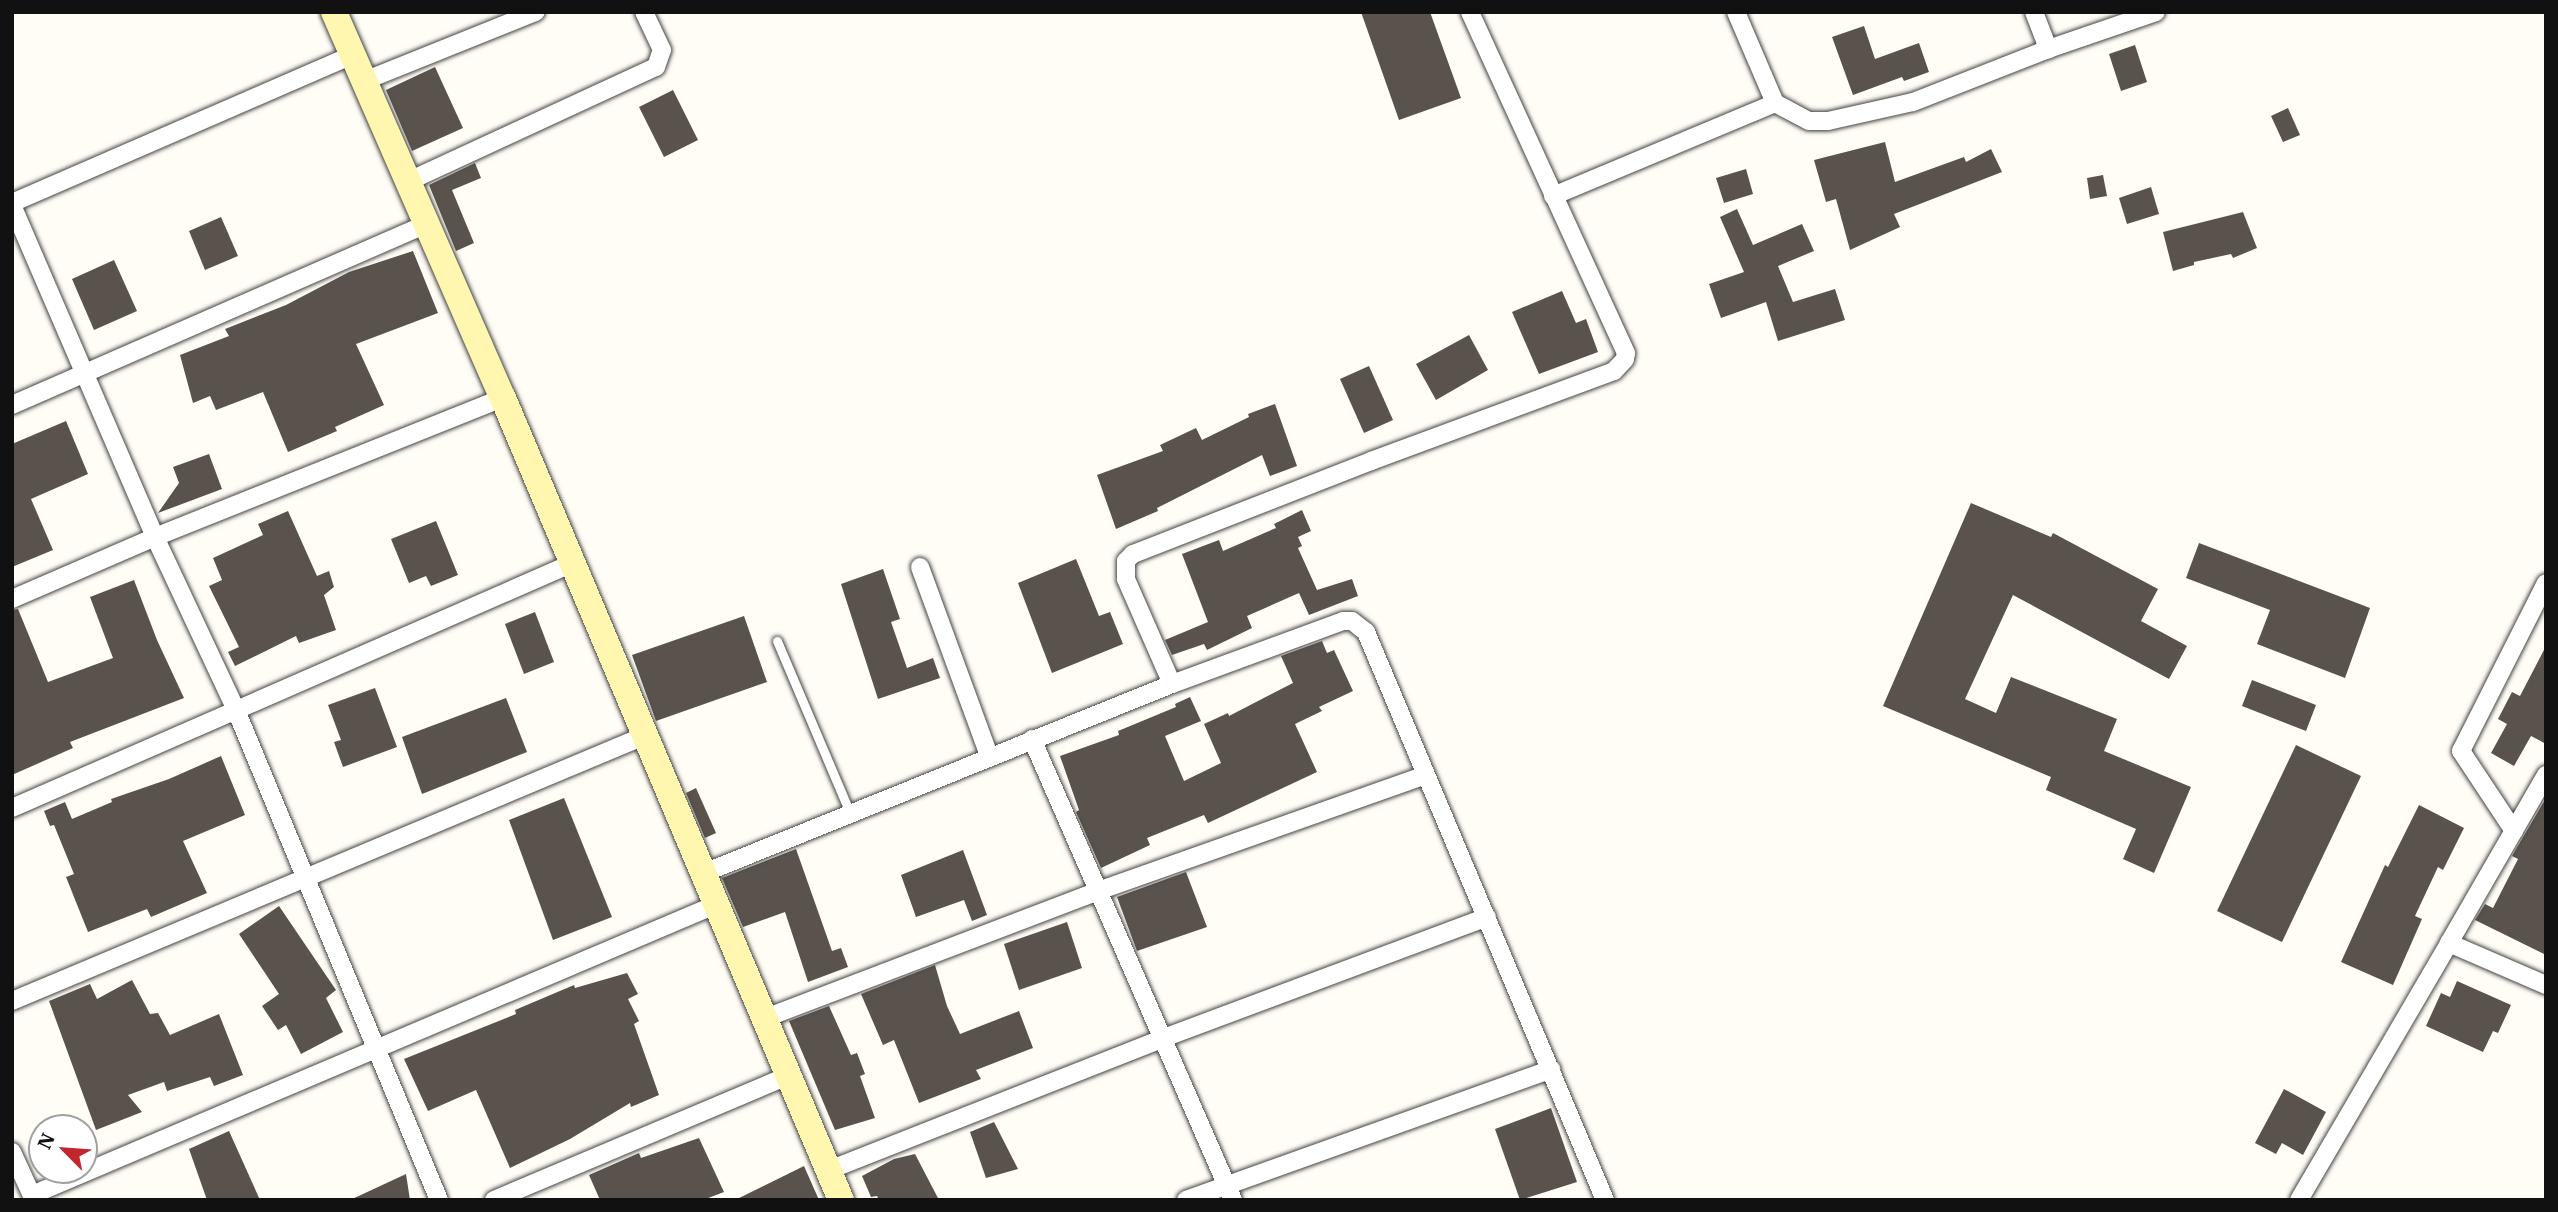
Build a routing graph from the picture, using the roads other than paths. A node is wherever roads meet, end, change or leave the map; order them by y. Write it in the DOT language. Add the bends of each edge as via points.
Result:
graph roads {
  1 [pos="334,12"];
  2 [pos="536,12"];
  3 [pos="644,12"];
  4 [pos="1470,12"];
  5 [pos="1736,12"];
  6 [pos="2034,12"];
  7 [pos="2156,12"];
  8 [pos="2048,49"];
  9 [pos="352,55"];
  10 [pos="364,81"];
  11 [pos="1775,103"];
  12 [pos="409,181"];
  13 [pos="1553,196"];
  14 [pos="12,204"];
  15 [pos="428,224"];
  16 [pos="84,375"];
  17 [pos="503,398"];
  18 [pos="12,405"];
  19 [pos="155,537"];
  20 [pos="573,564"];
  21 [pos="920,567"];
  22 [pos="2546,583"];
  23 [pos="12,599"];
  24 [pos="777,641"];
  25 [pos="1172,684"];
  26 [pos="236,710"];
  27 [pos="643,736"];
  28 [pos="1032,739"];
  29 [pos="989,756"];
  30 [pos="1425,775"];
  31 [pos="2546,775"];
  32 [pos="12,808"];
  33 [pos="850,813"];
  34 [pos="2514,831"];
  35 [pos="704,873"];
  36 [pos="304,878"];
  37 [pos="1098,891"];
  38 [pos="715,905"];
  39 [pos="1487,917"];
  40 [pos="2449,943"];
  41 [pos="2546,985"];
  42 [pos="12,1001"];
  43 [pos="763,1019"];
  44 [pos="1161,1039"];
  45 [pos="376,1051"];
  46 [pos="1551,1069"];
  47 [pos="787,1076"];
  48 [pos="12,1152"];
  49 [pos="829,1170"];
  50 [pos="1230,1193"];
  51 [pos="33,1198"];
  52 [pos="439,1200"];
  53 [pos="494,1200"];
  54 [pos="841,1200"];
  55 [pos="1186,1200"];
  56 [pos="1605,1200"];
  57 [pos="2300,1200"];
  1 -- 9 [label="street"];
  2 -- 10 [label="street"];
  3 -- 12 [label="street" via="662,50 656,67"];
  4 -- 13 [label="street"];
  5 -- 11 [label="street"];
  6 -- 8 [label="street"];
  7 -- 8 [label="street"];
  8 -- 11 [label="street" via="1913,102 1828,121 1809,121"];
  9 -- 10 [label="street"];
  9 -- 14 [label="street"];
  10 -- 12 [label="street"];
  11 -- 13 [label="street"];
  12 -- 15 [label="street"];
  13 -- 25 [label="street" via="1626,353 1622,366 1133,554 1126,561 1126,579"];
  14 -- 16 [label="street"];
  15 -- 16 [label="street"];
  15 -- 17 [label="street"];
  16 -- 18 [label="street"];
  16 -- 19 [label="street"];
  17 -- 19 [label="street"];
  17 -- 20 [label="street"];
  19 -- 23 [label="street"];
  19 -- 26 [label="street"];
  20 -- 26 [label="street"];
  20 -- 27 [label="street"];
  21 -- 29 [label="street"];
  22 -- 34 [label="street" via="2461,751"];
  24 -- 33 [label="lane"];
  25 -- 28 [label="street"];
  25 -- 30 [label="street" via="1352,621 1366,632"];
  26 -- 32 [label="street"];
  26 -- 36 [label="street"];
  27 -- 35 [label="street"];
  27 -- 36 [label="street"];
  28 -- 29 [label="street"];
  28 -- 37 [label="street"];
  29 -- 33 [label="street"];
  30 -- 37 [label="street"];
  30 -- 39 [label="street"];
  31 -- 34 [label="street"];
  33 -- 35 [label="street"];
  34 -- 40 [label="street"];
  35 -- 38 [label="street"];
  36 -- 42 [label="street"];
  36 -- 45 [label="street"];
  37 -- 43 [label="street"];
  37 -- 44 [label="street"];
  38 -- 43 [label="street"];
  38 -- 45 [label="street"];
  39 -- 44 [label="street"];
  39 -- 46 [label="street"];
  40 -- 41 [label="street"];
  40 -- 57 [label="street"];
  43 -- 47 [label="street"];
  44 -- 49 [label="street"];
  44 -- 50 [label="street"];
  45 -- 51 [label="street"];
  45 -- 52 [label="street"];
  46 -- 50 [label="street"];
  46 -- 56 [label="street"];
  47 -- 49 [label="street"];
  47 -- 53 [label="street"];
  48 -- 51 [label="street"];
  49 -- 54 [label="street"];
  50 -- 55 [label="street"];
}
